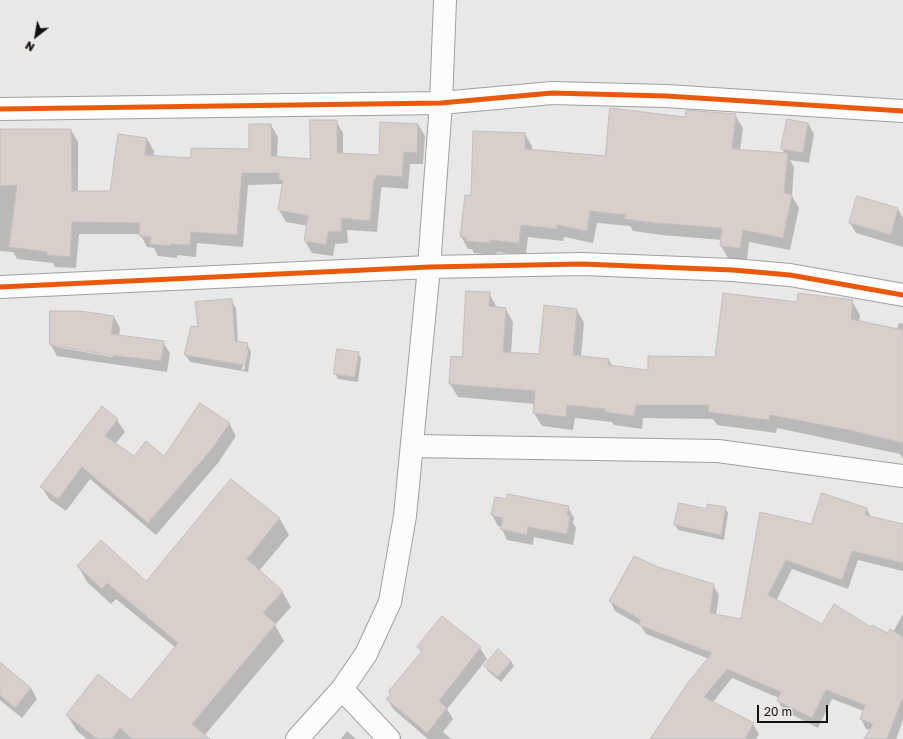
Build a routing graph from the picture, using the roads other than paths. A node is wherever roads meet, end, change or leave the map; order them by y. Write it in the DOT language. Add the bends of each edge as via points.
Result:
graph roads {
  1 [pos="445,0"];
  2 [pos="441,103"];
  3 [pos="0,109"];
  4 [pos="903,111"];
  5 [pos="429,267"];
  6 [pos="0,287"];
  7 [pos="903,295"];
  8 [pos="412,446"];
  9 [pos="903,476"];
  10 [pos="342,690"];
  11 [pos="297,739"];
  12 [pos="389,739"];
  1 -- 2 [label="street"];
  2 -- 3 [label="street"];
  2 -- 4 [label="street" via="552,93 666,96"];
  2 -- 5 [label="street"];
  5 -- 6 [label="street"];
  5 -- 7 [label="street" via="582,264 733,270 790,275"];
  5 -- 8 [label="street"];
  8 -- 9 [label="street" via="718,452"];
  8 -- 10 [label="street" via="405,516 390,602 366,654"];
  10 -- 11 [label="street"];
  10 -- 12 [label="street"];
}
